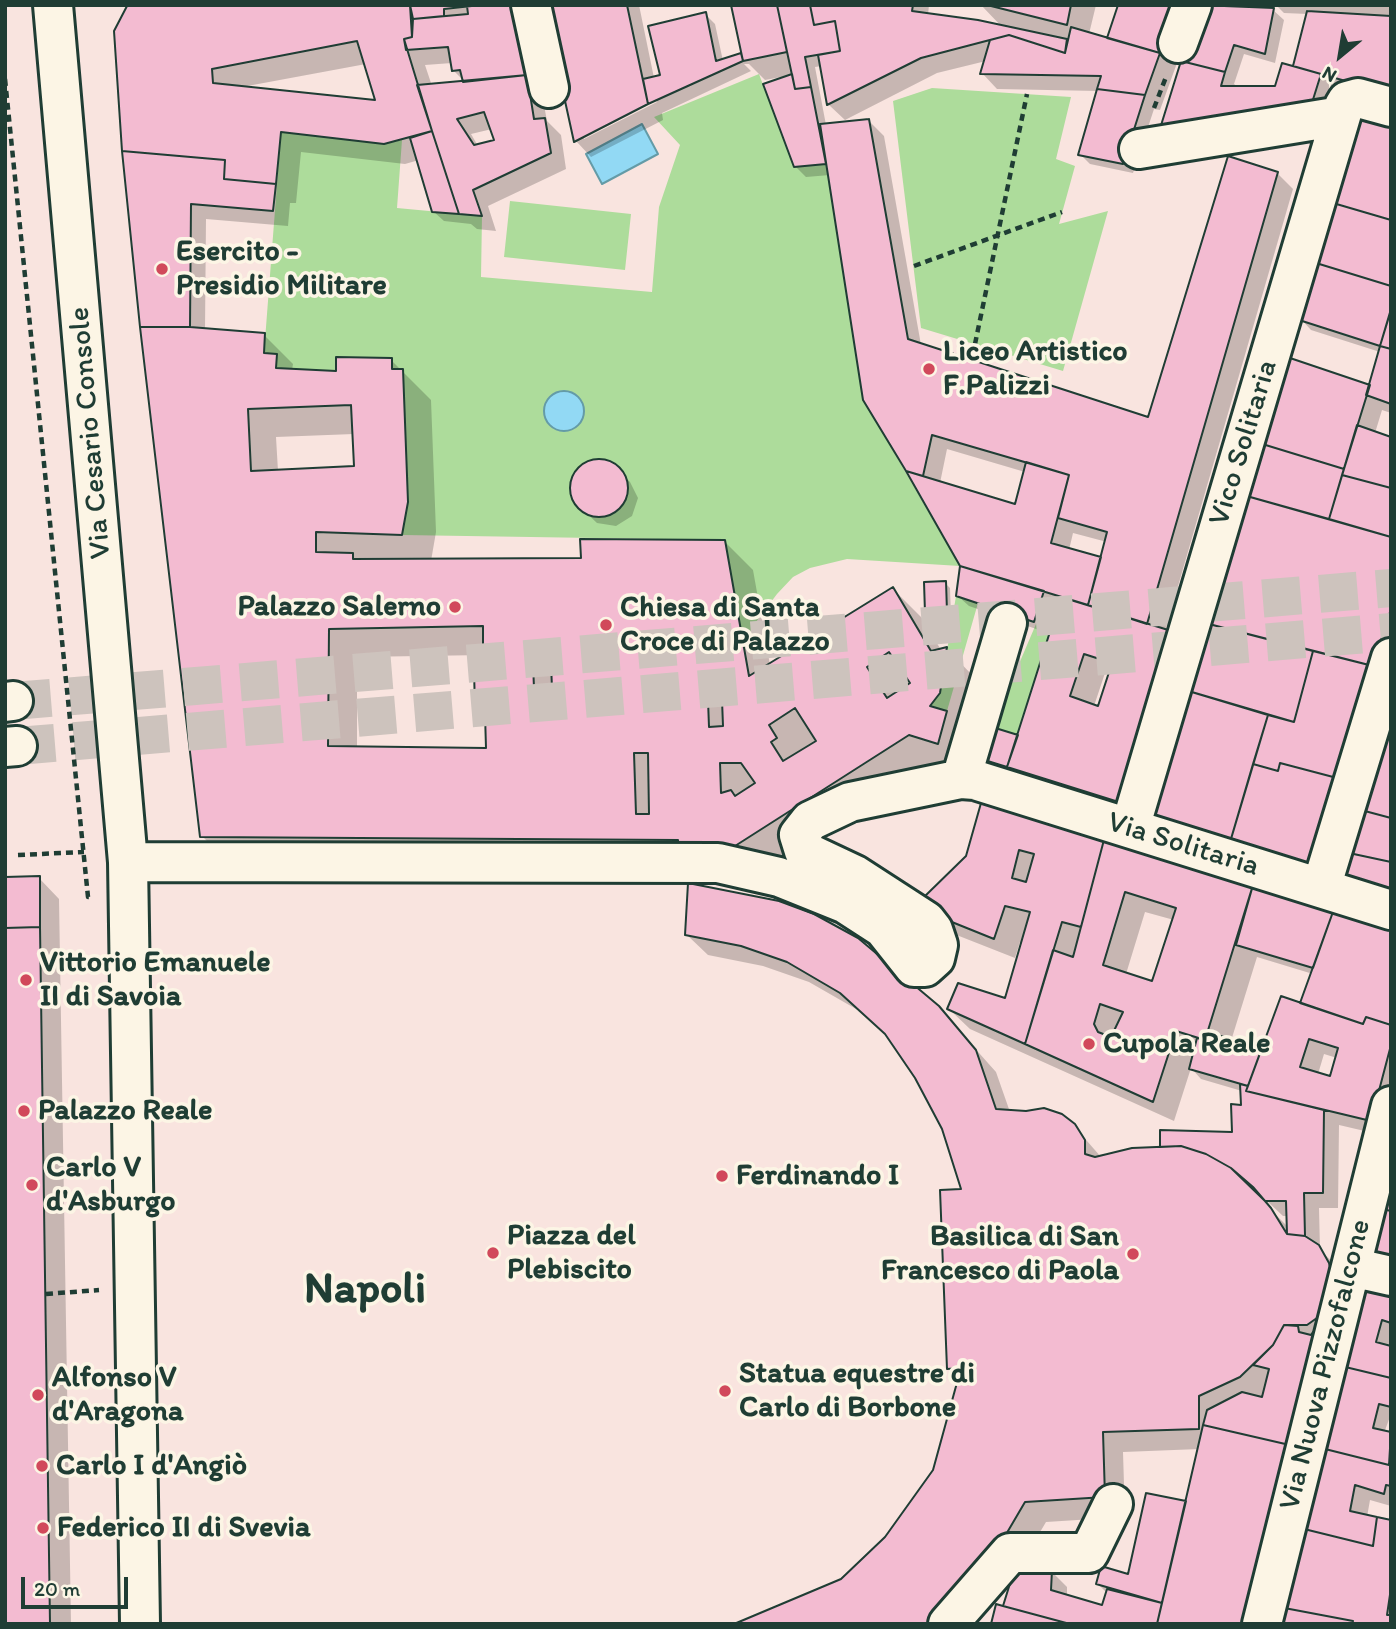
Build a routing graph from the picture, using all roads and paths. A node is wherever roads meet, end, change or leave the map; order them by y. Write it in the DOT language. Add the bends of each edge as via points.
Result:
graph roads {
  1 [pos="53,5"];
  2 [pos="531,5"];
  3 [pos="1192,5"];
  4 [pos="1178,43"];
  5 [pos="5,79"];
  6 [pos="549,88"];
  7 [pos="1027,94"];
  8 [pos="1391,107"];
  9 [pos="1341,116"];
  10 [pos="1139,149"];
  11 [pos="1062,212"];
  12 [pos="998,236"];
  13 [pos="914,266"];
  14 [pos="975,344"];
  15 [pos="767,620"];
  16 [pos="1007,623"];
  17 [pos="768,639"];
  18 [pos="1391,658"];
  19 [pos="968,780"];
  20 [pos="1130,828"];
  21 [pos="84,852"];
  22 [pos="19,855"];
  23 [pos="128,879"];
  24 [pos="1321,888"];
  25 [pos="1391,910"];
  26 [pos="1391,1106"];
  27 [pos="1351,1266"];
  28 [pos="1391,1276"];
  29 [pos="135,1287"];
  30 [pos="46,1294"];
  31 [pos="1113,1504"];
  32 [pos="140,1624"];
  33 [pos="948,1624"];
  34 [pos="1262,1624"];
  1 -- 23 [label="street, Via Cesario Console"];
  2 -- 6 [label="street"];
  3 -- 4 [label="street"];
  4 -- 10 [label="path"];
  5 -- 21 [label="path"];
  7 -- 12 [label="path"];
  8 -- 9 [label="street" via="1352,99"];
  9 -- 10 [label="street"];
  9 -- 20 [label="street, Vico Solitaria" via="1234,431"];
  11 -- 12 [label="path"];
  12 -- 13 [label="path"];
  12 -- 14 [label="path"];
  15 -- 17 [label="path"];
  16 -- 19 [label="street"];
  18 -- 24 [label="street"];
  19 -- 20 [label="street, Via Solitaria"];
  19 -- 23 [label="street" via="850,802 810,821 799,835 804,851 855,875 926,921 937,938 937,952 925,967 914,967 883,928 846,904 779,877 718,863"];
  20 -- 24 [label="street, Via Solitaria"];
  21 -- 22 [label="path"];
  21 -- 23 [label="path" via="88,897"];
  23 -- 29 [label="street"];
  24 -- 25 [label="street, Via Solitaria"];
  26 -- 27 [label="street, Via Nuova Pizzofalcone"];
  27 -- 28 [label="street"];
  27 -- 34 [label="street, Via Nuova Pizzofalcone"];
  29 -- 30 [label="path"];
  29 -- 32 [label="street"];
  31 -- 33 [label="street" via="1089,1553 1010,1553"];
}
